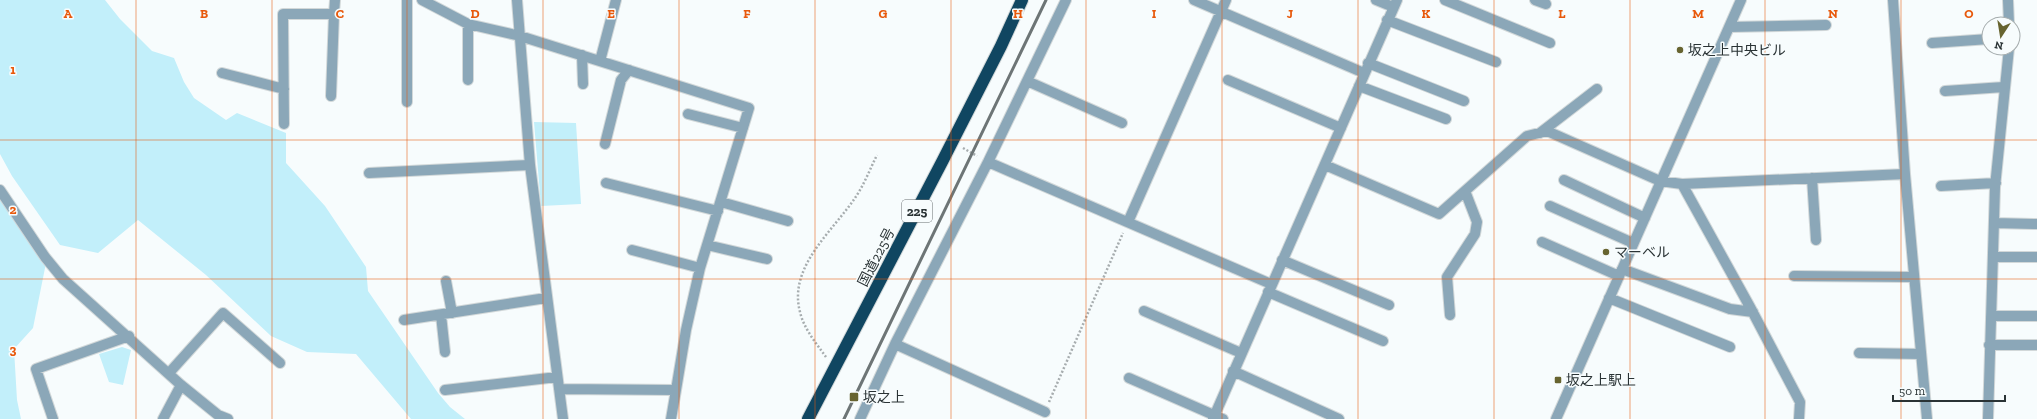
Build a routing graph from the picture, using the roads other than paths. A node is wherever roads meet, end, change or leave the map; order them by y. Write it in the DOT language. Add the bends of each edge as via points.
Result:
graph roads {
  1 [pos="335,0"];
  2 [pos="407,0"];
  3 [pos="422,0"];
  4 [pos="517,0"];
  5 [pos="616,0"];
  6 [pos="1022,0"];
  7 [pos="1066,0"];
  8 [pos="1194,0"];
  9 [pos="1226,0"];
  10 [pos="1376,0"];
  11 [pos="1445,0"];
  12 [pos="1741,0"];
  13 [pos="1893,0"];
  14 [pos="2008,0"];
  15 [pos="1395,4"];
  16 [pos="1221,11"];
  17 [pos="334,14"];
  18 [pos="2009,16"];
  19 [pos="1388,20"];
  20 [pos="468,24"];
  21 [pos="1826,25"];
  22 [pos="1729,27"];
  23 [pos="520,36"];
  24 [pos="1981,40"];
  25 [pos="1550,43"];
  26 [pos="1932,43"];
  27 [pos="582,55"];
  28 [pos="2008,56"];
  29 [pos="600,61"];
  30 [pos="1496,62"];
  31 [pos="1368,63"];
  32 [pos="629,70"];
  33 [pos="222,73"];
  34 [pos="1364,73"];
  35 [pos="468,80"];
  36 [pos="1228,80"];
  37 [pos="1027,81"];
  38 [pos="583,84"];
  39 [pos="1359,86"];
  40 [pos="2004,87"];
  41 [pos="284,89"];
  42 [pos="1597,89"];
  43 [pos="1945,91"];
  44 [pos="331,96"];
  45 [pos="1464,101"];
  46 [pos="407,102"];
  47 [pos="688,114"];
  48 [pos="1446,119"];
  49 [pos="1122,123"];
  50 [pos="284,124"];
  51 [pos="743,128"];
  52 [pos="1341,128"];
  53 [pos="1540,133"];
  54 [pos="606,144"];
  55 [pos="988,162"];
  56 [pos="530,165"];
  57 [pos="1325,165"];
  58 [pos="369,173"];
  59 [pos="1905,174"];
  60 [pos="1812,178"];
  61 [pos="1564,180"];
  62 [pos="1660,181"];
  63 [pos="1996,183"];
  64 [pos="606,184"];
  65 [pos="1682,184"];
  66 [pos="1941,186"];
  67 [pos="0,190"];
  68 [pos="1465,191"];
  69 [pos="1550,206"];
  70 [pos="719,207"];
  71 [pos="1645,218"];
  72 [pos="788,221"];
  73 [pos="1128,222"];
  74 [pos="1994,223"];
  75 [pos="2037,224"];
  76 [pos="1816,240"];
  77 [pos="1542,242"];
  78 [pos="1634,244"];
  79 [pos="707,245"];
  80 [pos="632,250"];
  81 [pos="1993,257"];
  82 [pos="2037,257"];
  83 [pos="767,259"];
  84 [pos="1282,260"];
  85 [pos="700,268"];
  86 [pos="1621,273"];
  87 [pos="1794,276"];
  88 [pos="1914,277"];
  89 [pos="446,281"];
  90 [pos="1269,288"];
  91 [pos="546,298"];
  92 [pos="1609,298"];
  93 [pos="1389,306"];
  94 [pos="1144,311"];
  95 [pos="1753,312"];
  96 [pos="452,313"];
  97 [pos="441,315"];
  98 [pos="1450,315"];
  99 [pos="1991,316"];
  100 [pos="2037,316"];
  101 [pos="404,320"];
  102 [pos="129,336"];
  103 [pos="1383,341"];
  104 [pos="895,344"];
  105 [pos="1989,345"];
  106 [pos="2037,345"];
  107 [pos="1730,347"];
  108 [pos="445,352"];
  109 [pos="1241,353"];
  110 [pos="1859,353"];
  111 [pos="1921,354"];
  112 [pos="280,363"];
  113 [pos="1233,371"];
  114 [pos="169,374"];
  115 [pos="557,377"];
  116 [pos="1130,378"];
  117 [pos="181,385"];
  118 [pos="559,389"];
  119 [pos="445,390"];
  120 [pos="676,390"];
  121 [pos="1045,412"];
  122 [pos="1217,418"];
  123 [pos="53,419"];
  124 [pos="163,419"];
  125 [pos="228,419"];
  126 [pos="563,419"];
  127 [pos="671,419"];
  128 [pos="808,419"];
  129 [pos="860,419"];
  130 [pos="1339,419"];
  131 [pos="1556,419"];
  132 [pos="1799,419"];
  133 [pos="1926,419"];
  134 [pos="1988,419"];
  1 -- 17 [label="street"];
  2 -- 46 [label="street"];
  3 -- 20 [label="street"];
  4 -- 23 [label="street"];
  5 -- 29 [label="street"];
  6 -- 128 [label="highway, 国道225号 / 225" via="1001,46"];
  7 -- 37 [label="street"];
  8 -- 16 [label="street"];
  9 -- 16 [label="street"];
  10 -- 15 [label="street"];
  11 -- 25 [label="street"];
  12 -- 22 [label="street"];
  13 -- 59 [label="street"];
  14 -- 18 [label="street"];
  15 -- 19 [label="street"];
  16 -- 34 [label="street"];
  16 -- 73 [label="street"];
  17 -- 41 [label="street" via="283,14"];
  17 -- 44 [label="street"];
  19 -- 30 [label="street"];
  19 -- 31 [label="street"];
  20 -- 23 [label="street"];
  20 -- 35 [label="street"];
  21 -- 22 [label="street"];
  22 -- 62 [label="street"];
  23 -- 27 [label="street"];
  23 -- 56 [label="street"];
  24 -- 26 [label="street"];
  27 -- 29 [label="street"];
  27 -- 38 [label="street"];
  28 -- 40 [label="street"];
  29 -- 32 [label="street"];
  31 -- 34 [label="street"];
  31 -- 45 [label="street"];
  32 -- 51 [label="street" via="749,108"];
  32 -- 54 [label="street" via="621,80"];
  33 -- 41 [label="street"];
  34 -- 39 [label="street"];
  36 -- 52 [label="street"];
  37 -- 49 [label="street"];
  37 -- 55 [label="street"];
  39 -- 48 [label="street"];
  39 -- 52 [label="street"];
  40 -- 43 [label="street"];
  40 -- 63 [label="street"];
  41 -- 50 [label="street"];
  42 -- 53 [label="street"];
  47 -- 51 [label="street"];
  51 -- 70 [label="street"];
  52 -- 57 [label="street"];
  53 -- 62 [label="street" via="1547,131"];
  53 -- 68 [label="street" via="1527,136"];
  55 -- 73 [label="street"];
  55 -- 104 [label="street"];
  56 -- 58 [label="street"];
  56 -- 91 [label="street"];
  57 -- 68 [label="street" via="1439,214"];
  57 -- 84 [label="street"];
  59 -- 60 [label="street"];
  59 -- 88 [label="street"];
  60 -- 65 [label="street"];
  60 -- 76 [label="street"];
  61 -- 71 [label="street"];
  62 -- 65 [label="street"];
  62 -- 71 [label="street"];
  63 -- 66 [label="street"];
  63 -- 74 [label="street"];
  64 -- 70 [label="street"];
  65 -- 95 [label="street"];
  67 -- 102 [label="street" via="63,279"];
  68 -- 98 [label="street" via="1477,222 1475,234 1447,276"];
  69 -- 78 [label="street"];
  70 -- 72 [label="street"];
  70 -- 79 [label="street"];
  71 -- 78 [label="street"];
  73 -- 90 [label="street"];
  74 -- 75 [label="street"];
  74 -- 81 [label="street"];
  77 -- 86 [label="street"];
  78 -- 86 [label="street"];
  79 -- 83 [label="street"];
  79 -- 85 [label="street"];
  80 -- 85 [label="street"];
  81 -- 82 [label="street"];
  81 -- 99 [label="street"];
  84 -- 90 [label="street"];
  84 -- 93 [label="street"];
  85 -- 120 [label="street"];
  86 -- 92 [label="street"];
  86 -- 95 [label="street" via="1730,309"];
  87 -- 88 [label="street"];
  88 -- 111 [label="street"];
  89 -- 96 [label="street"];
  90 -- 103 [label="street"];
  90 -- 109 [label="street"];
  91 -- 96 [label="street"];
  91 -- 115 [label="street"];
  92 -- 107 [label="street"];
  92 -- 131 [label="street"];
  94 -- 109 [label="street"];
  95 -- 132 [label="street" via="1800,402"];
  96 -- 97 [label="street"];
  97 -- 101 [label="street"];
  97 -- 108 [label="street"];
  99 -- 100 [label="street"];
  99 -- 105 [label="street"];
  102 -- 114 [label="street"];
  102 -- 123 [label="street" via="36,369"];
  104 -- 121 [label="street"];
  104 -- 129 [label="street"];
  105 -- 106 [label="street"];
  105 -- 134 [label="street"];
  109 -- 113 [label="street"];
  110 -- 111 [label="street"];
  111 -- 133 [label="street"];
  112 -- 114 [label="street" via="223,313"];
  113 -- 122 [label="street"];
  113 -- 130 [label="street"];
  114 -- 117 [label="street"];
  115 -- 118 [label="street"];
  115 -- 119 [label="street"];
  116 -- 122 [label="street"];
  117 -- 124 [label="street"];
  117 -- 125 [label="street" via="218,415"];
  118 -- 120 [label="street"];
  118 -- 126 [label="street"];
  120 -- 127 [label="street"];
}
